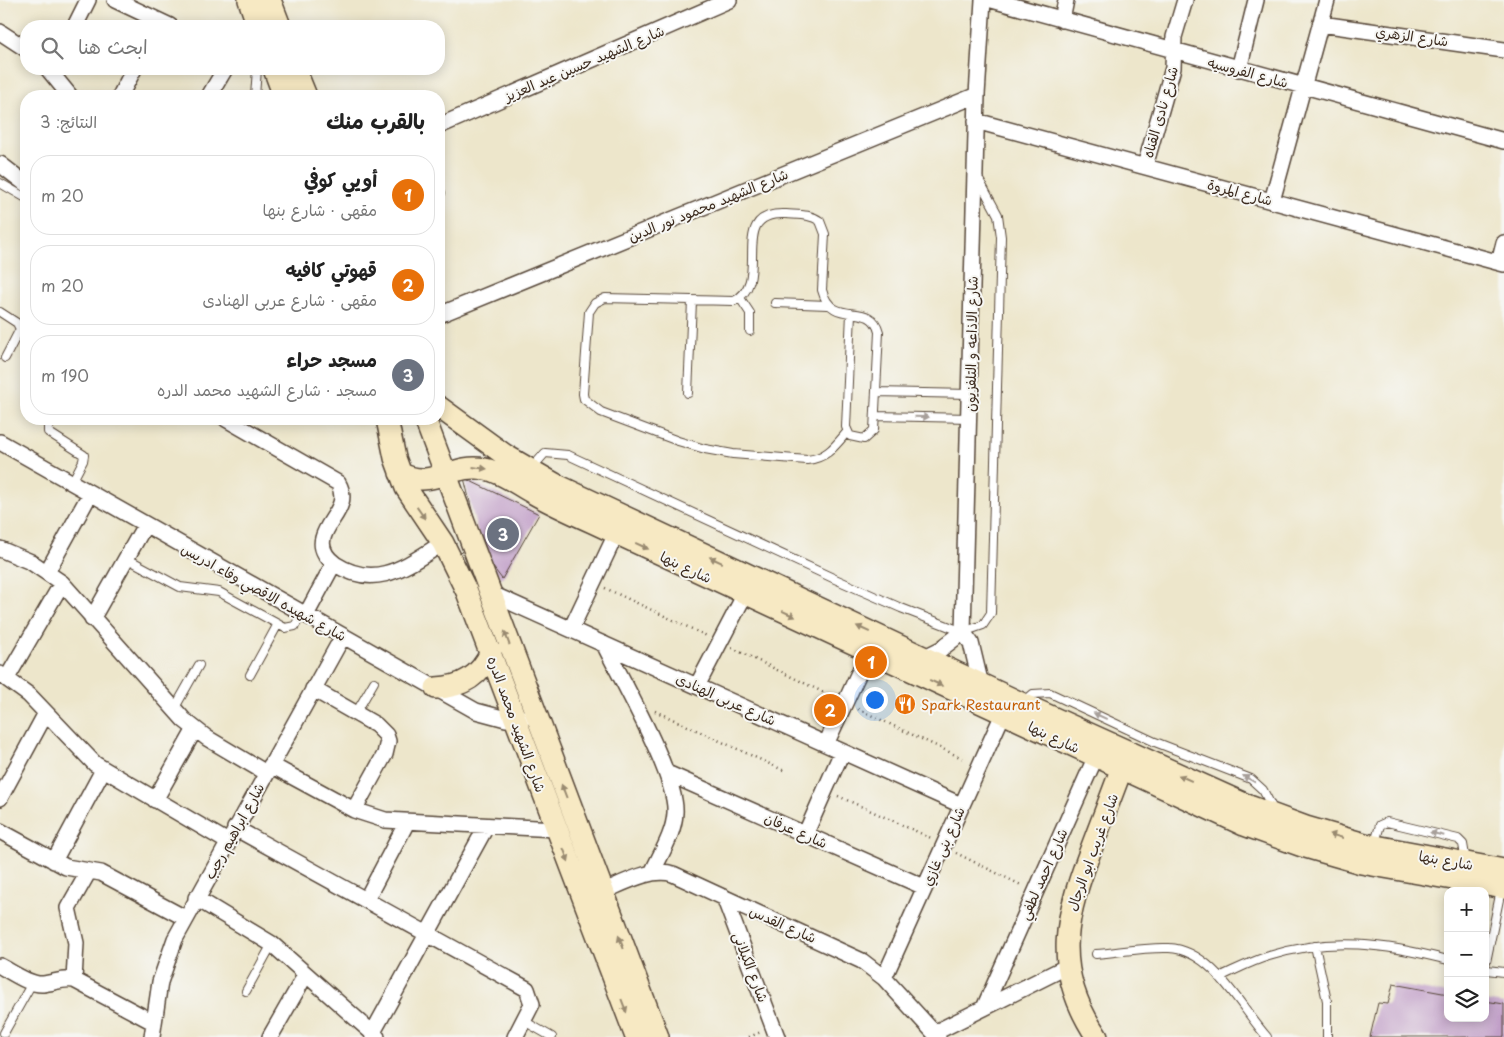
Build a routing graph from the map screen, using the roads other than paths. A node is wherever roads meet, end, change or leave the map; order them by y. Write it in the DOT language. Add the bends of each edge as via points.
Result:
graph roads {
  1 [pos="88,0"];
  2 [pos="248,0"];
  3 [pos="270,0"];
  4 [pos="729,0"];
  5 [pos="982,0"];
  6 [pos="992,0"];
  7 [pos="1066,0"];
  8 [pos="1184,0"];
  9 [pos="1256,0"];
  10 [pos="1327,0"];
  11 [pos="121,2"];
  12 [pos="709,4"];
  13 [pos="78,20"];
  14 [pos="154,20"];
  15 [pos="256,20"];
  16 [pos="278,20"];
  17 [pos="1062,20"];
  18 [pos="1321,24"];
  19 [pos="0,32"];
  20 [pos="20,45"];
  21 [pos="1504,50"];
  22 [pos="1174,51"];
  23 [pos="1239,70"];
  24 [pos="55,75"];
  25 [pos="131,75"];
  26 [pos="222,75"];
  27 [pos="257,75"];
  28 [pos="276,75"];
  29 [pos="298,75"];
  30 [pos="1303,87"];
  31 [pos="66,90"];
  32 [pos="123,90"];
  33 [pos="213,90"];
  34 [pos="255,90"];
  35 [pos="282,90"];
  36 [pos="304,90"];
  37 [pos="977,95"];
  38 [pos="976,121"];
  39 [pos="445,123"];
  40 [pos="1504,141"];
  41 [pos="0,164"];
  42 [pos="1145,166"];
  43 [pos="975,172"];
  44 [pos="20,179"];
  45 [pos="0,183"];
  46 [pos="20,195"];
  47 [pos="1272,201"];
  48 [pos="1504,244"];
  49 [pos="1502,264"];
  50 [pos="740,298"];
  51 [pos="692,301"];
  52 [pos="775,303"];
  53 [pos="828,305"];
  54 [pos="0,312"];
  55 [pos="445,313"];
  56 [pos="851,313"];
  57 [pos="750,331"];
  58 [pos="5,358"];
  59 [pos="876,392"];
  60 [pos="688,394"];
  61 [pos="970,394"];
  62 [pos="445,412"];
  63 [pos="875,416"];
  64 [pos="970,418"];
  65 [pos="50,425"];
  66 [pos="236,425"];
  67 [pos="388,425"];
  68 [pos="427,425"];
  69 [pos="847,432"];
  70 [pos="0,442"];
  71 [pos="530,470"];
  72 [pos="400,473"];
  73 [pos="446,474"];
  74 [pos="71,484"];
  75 [pos="90,494"];
  76 [pos="145,525"];
  77 [pos="616,534"];
  78 [pos="443,543"];
  79 [pos="0,549"];
  80 [pos="126,558"];
  81 [pos="334,563"];
  82 [pos="47,572"];
  83 [pos="62,583"];
  84 [pos="490,593"];
  85 [pos="745,594"];
  86 [pos="304,614"];
  87 [pos="92,619"];
  88 [pos="278,624"];
  89 [pos="570,629"];
  90 [pos="963,632"];
  91 [pos="343,636"];
  92 [pos="604,644"];
  93 [pos="491,652"];
  94 [pos="869,652"];
  95 [pos="923,658"];
  96 [pos="198,665"];
  97 [pos="250,675"];
  98 [pos="4,676"];
  99 [pos="374,682"];
  100 [pos="981,685"];
  101 [pos="697,686"];
  102 [pos="436,688"];
  103 [pos="313,689"];
  104 [pos="1023,704"];
  105 [pos="173,710"];
  106 [pos="46,713"];
  107 [pos="356,713"];
  108 [pos="1003,714"];
  109 [pos="526,717"];
  110 [pos="195,729"];
  111 [pos="826,744"];
  112 [pos="1099,749"];
  113 [pos="842,752"];
  114 [pos="1125,761"];
  115 [pos="268,769"];
  116 [pos="103,770"];
  117 [pos="667,773"];
  118 [pos="0,798"];
  119 [pos="155,800"];
  120 [pos="961,806"];
  121 [pos="354,810"];
  122 [pos="1277,817"];
  123 [pos="407,822"];
  124 [pos="486,827"];
  125 [pos="556,829"];
  126 [pos="0,831"];
  127 [pos="805,834"];
  128 [pos="232,835"];
  129 [pos="54,861"];
  130 [pos="89,871"];
  131 [pos="652,874"];
  132 [pos="1468,879"];
  133 [pos="1503,882"];
  134 [pos="924,888"];
  135 [pos="602,892"];
  136 [pos="724,897"];
  137 [pos="196,898"];
  138 [pos="366,900"];
  139 [pos="185,918"];
  140 [pos="428,934"];
  141 [pos="272,944"];
  142 [pos="1315,946"];
  143 [pos="1489,952"];
  144 [pos="1096,954"];
  145 [pos="1444,959"];
  146 [pos="0,966"];
  147 [pos="1068,966"];
  148 [pos="1489,968"];
  149 [pos="1504,972"];
  150 [pos="306,974"];
  151 [pos="1219,977"];
  152 [pos="884,978"];
  153 [pos="74,980"];
  154 [pos="32,982"];
  155 [pos="246,991"];
  156 [pos="984,1008"];
  157 [pos="524,1021"];
  158 [pos="155,1032"];
  159 [pos="4,1033"];
  160 [pos="374,1035"];
  161 [pos="936,1035"];
  162 [pos="270,1037"];
  163 [pos="514,1037"];
  164 [pos="552,1037"];
  165 [pos="636,1037"];
  166 [pos="658,1037"];
  167 [pos="777,1037"];
  168 [pos="1097,1037"];
  169 [pos="1267,1037"];
  170 [pos="1327,1037"];
  1 -- 13 [label="street"];
  2 -- 15 [label="main road"];
  3 -- 16 [label="main road"];
  4 -- 12 [label="street, شارع الشهيد حسين عبد العزيز"];
  5 -- 37 [label="street, شارع الاذاعه و التلفزيون"];
  6 -- 17 [label="street, شارع الفروسيه"];
  7 -- 17 [label="street"];
  8 -- 22 [label="street, شارع نادى القناه" via="1174,37"];
  9 -- 23 [label="street"];
  10 -- 18 [label="street"];
  11 -- 14 [label="street"];
  12 -- 39 [label="street, شارع الشهيد حسين عبد العزيز"];
  17 -- 22 [label="street, شارع الفروسيه"];
  18 -- 21 [label="street, شارع الزهري"];
  18 -- 30 [label="street"];
  19 -- 20 [label="street"];
  22 -- 23 [label="street, شارع الفروسيه"];
  22 -- 42 [label="street, شارع نادى القناه" via="1173,68"];
  23 -- 30 [label="street, شارع الفروسيه"];
  24 -- 31 [label="street"];
  25 -- 32 [label="street"];
  26 -- 33 [label="street"];
  27 -- 34 [label="lane"];
  28 -- 35 [label="main road"];
  29 -- 36 [label="main road"];
  30 -- 40 [label="street, شارع الفروسيه"];
  30 -- 47 [label="street"];
  37 -- 38 [label="street, شارع الاذاعه و التلفزيون"];
  37 -- 55 [label="street, شارع الشهيد محمود نور الدين"];
  38 -- 42 [label="street, شارع المروة"];
  38 -- 43 [label="street, شارع الاذاعه و التلفزيون"];
  41 -- 44 [label="street"];
  42 -- 47 [label="street, شارع المروة"];
  43 -- 61 [label="street, شارع الاذاعه و التلفزيون"];
  43 -- 90 [label="lane" via="998,215 1001,237 991,613 983,625"];
  45 -- 46 [label="lane"];
  47 -- 49 [label="street, شارع المروة"];
  48 -- 49 [label="street"];
  50 -- 51 [label="lane" via="728,302"];
  50 -- 53 [label="lane" via="750,282 754,231 758,221 773,214 808,216 815,217 824,227 822,290"];
  50 -- 57 [label="lane" via="750,313"];
  51 -- 60 [label="lane"];
  51 -- 69 [label="lane" via="606,298 595,303 589,312 584,399 601,412 678,441 733,454 818,459 828,454"];
  52 -- 53 [label="lane"];
  53 -- 56 [label="lane"];
  54 -- 58 [label="lane" via="17,322 20,329"];
  56 -- 59 [label="lane" via="870,317 878,326"];
  56 -- 69 [label="lane"];
  59 -- 61 [label="lane"];
  59 -- 63 [label="lane"];
  61 -- 64 [label="street, شارع الاذاعه و التلفزيون"];
  62 -- 71 [label="main road, شارع بنها" via="480,439"];
  63 -- 64 [label="lane, one-way"];
  63 -- 69 [label="lane" via="874,430 868,438 859,440"];
  64 -- 90 [label="street, شارع الاذاعه و التلفزيون"];
  65 -- 74 [label="lane" via="48,432 84,454"];
  66 -- 81 [label="street" via="338,483 342,503 323,537 322,545"];
  67 -- 72 [label="main road, شارع الشهيد محمد الدره"];
  68 -- 73 [label="main road, شارع الشهيد محمد الدره"];
  70 -- 74 [label="street, شارع شهيده الاقصي وفاء ادريس"];
  71 -- 90 [label="lane" via="545,453 568,454 835,579"];
  95 -- 71 [label="main road, شارع بنها, one-way"];
  72 -- 73 [label="main road, شارع بنها" via="422,480"];
  72 -- 78 [label="main road, شارع الشهيد محمد الدره, one-way" via="414,502"];
  73 -- 77 [label="main road, شارع بنها, one-way" via="470,467 495,471"];
  73 -- 84 [label="main road, شارع الشهيد محمد الدره"];
  74 -- 75 [label="street, شارع شهيده الاقصي وفاء ادريس"];
  75 -- 76 [label="street, شارع شهيده الاقصي وفاء ادريس"];
  75 -- 82 [label="street"];
  76 -- 80 [label="street"];
  76 -- 86 [label="street, شارع شهيده الاقصي وفاء ادريس"];
  77 -- 85 [label="main road, شارع بنها, one-way"];
  77 -- 89 [label="street"];
  78 -- 81 [label="street" via="384,575 361,575"];
  78 -- 93 [label="main road, شارع الشهيد محمد الدره" via="460,575"];
  79 -- 82 [label="street"];
  80 -- 87 [label="street"];
  80 -- 88 [label="lane" via="180,587 219,592"];
  81 -- 86 [label="street"];
  82 -- 83 [label="street"];
  83 -- 87 [label="street"];
  83 -- 98 [label="street"];
  84 -- 89 [label="street, شارع عربى الهنادى"];
  109 -- 84 [label="main road, شارع الشهيد محمد الدره, one-way"];
  85 -- 94 [label="main road, شارع بنها, one-way"];
  85 -- 101 [label="street"];
  86 -- 88 [label="lane" via="292,628"];
  86 -- 91 [label="street, شارع شهيده الاقصي وفاء ادريس"];
  87 -- 105 [label="street"];
  88 -- 97 [label="lane"];
  89 -- 92 [label="street, شارع عربى الهنادى"];
  90 -- 95 [label="street" via="941,650"];
  90 -- 100 [label="street, شارع الاذاعه و التلفزيون" via="971,643"];
  91 -- 102 [label="street, شارع شهيده الاقصي وفاء ادريس"];
  91 -- 103 [label="street, شارع ابراهيم رجب"];
  92 -- 101 [label="street, شارع عربى الهنادى"];
  92 -- 117 [label="street"];
  93 -- 102 [label="main road" via="486,663 470,680"];
  93 -- 109 [label="main road, شارع الشهيد محمد الدره"];
  94 -- 108 [label="main road, شارع بنها, one-way"];
  94 -- 111 [label="street"];
  95 -- 100 [label="main road, شارع بنها"];
  96 -- 105 [label="lane"];
  98 -- 106 [label="street"];
  99 -- 107 [label="lane"];
  100 -- 104 [label="main road, شارع بنها"];
  101 -- 111 [label="street, شارع عربى الهنادى"];
  102 -- 109 [label="street, شارع شهيده الاقصي وفاء ادريس" via="485,715"];
  103 -- 107 [label="street"];
  103 -- 115 [label="street, شارع ابراهيم رجب"];
  104 -- 112 [label="main road, شارع بنها"];
  122 -- 104 [label="lane, one-way" via="1263,790 1251,779 1155,742 1050,693 1033,694"];
  105 -- 110 [label="street"];
  106 -- 116 [label="street"];
  106 -- 118 [label="street"];
  107 -- 121 [label="street" via="382,729 388,741 385,754"];
  108 -- 112 [label="main road, شارع بنها"];
  108 -- 120 [label="street, شارع بنى غازي"];
  109 -- 125 [label="main road, شارع الشهيد محمد الدره"];
  135 -- 109 [label="main road, شارع الشهيد محمد الدره, one-way"];
  110 -- 115 [label="street"];
  110 -- 119 [label="street"];
  111 -- 113 [label="street, شارع عربى الهنادى"];
  112 -- 114 [label="main road, شارع بنها"];
  112 -- 156 [label="street, شارع احمد لطفي"];
  113 -- 120 [label="street, شارع عربى الهنادى"];
  113 -- 127 [label="street"];
  122 -- 114 [label="main road, شارع بنها, one-way"];
  114 -- 132 [label="main road, شارع بنها" via="1216,813 1302,846 1391,870"];
  114 -- 147 [label="main road, شارع غريب ابو الرجال" via="1074,894 1067,931"];
  115 -- 121 [label="street"];
  115 -- 128 [label="street, شارع ابراهيم رجب"];
  116 -- 119 [label="street"];
  116 -- 129 [label="street"];
  117 -- 127 [label="street, شارع عرفان"];
  117 -- 131 [label="street" via="675,801 675,818"];
  119 -- 128 [label="street"];
  120 -- 134 [label="street, شارع بنى غازي"];
  121 -- 123 [label="street" via="375,818"];
  132 -- 122 [label="main road, شارع بنها, one-way"];
  123 -- 124 [label="street"];
  123 -- 138 [label="street"];
  124 -- 125 [label="street"];
  124 -- 140 [label="street"];
  125 -- 165 [label="main road, شارع الشهيد محمد الدره, one-way"];
  126 -- 129 [label="street"];
  127 -- 134 [label="street, شارع عرفان"];
  128 -- 137 [label="street, شارع ابراهيم رجب"];
  128 -- 138 [label="street"];
  129 -- 130 [label="street" via="71,869"];
  130 -- 139 [label="street" via="101,873"];
  130 -- 153 [label="street" via="68,908 76,948"];
  131 -- 135 [label="street, شارع القدس"];
  131 -- 136 [label="street, شارع القدس" via="673,874"];
  132 -- 133 [label="main road, شارع بنها"];
  133 -- 143 [label="lane"];
  134 -- 152 [label="street, شارع بنى غازي"];
  166 -- 135 [label="main road, شارع الشهيد محمد الدره, one-way"];
  136 -- 152 [label="street, شارع القدس" via="854,956"];
  136 -- 167 [label="street, شارع الكيلانى"];
  137 -- 139 [label="street, شارع ابراهيم رجب"];
  137 -- 141 [label="street"];
  138 -- 140 [label="street"];
  139 -- 158 [label="street, شارع ابراهيم رجب" via="166,960 158,990"];
  140 -- 157 [label="street" via="527,989 532,1004"];
  140 -- 160 [label="street"];
  141 -- 150 [label="street"];
  141 -- 155 [label="lane"];
  142 -- 145 [label="lane" via="1352,943 1403,948"];
  142 -- 151 [label="lane" via="1268,956"];
  142 -- 170 [label="lane" via="1327,1001"];
  144 -- 151 [label="lane" via="1169,948 1180,950 1201,960"];
  146 -- 154 [label="street"];
  147 -- 156 [label="street"];
  147 -- 168 [label="main road, شارع غريب ابو الرجال" via="1081,1009"];
  148 -- 149 [label="lane"];
  150 -- 160 [label="street"];
  150 -- 162 [label="street"];
  151 -- 169 [label="lane"];
  152 -- 161 [label="street, شارع القدس"];
  153 -- 154 [label="street" via="61,979 43,984"];
  153 -- 158 [label="street"];
  154 -- 159 [label="lane"];
  156 -- 161 [label="street"];
  157 -- 163 [label="street"];
  157 -- 164 [label="lane"];
}
